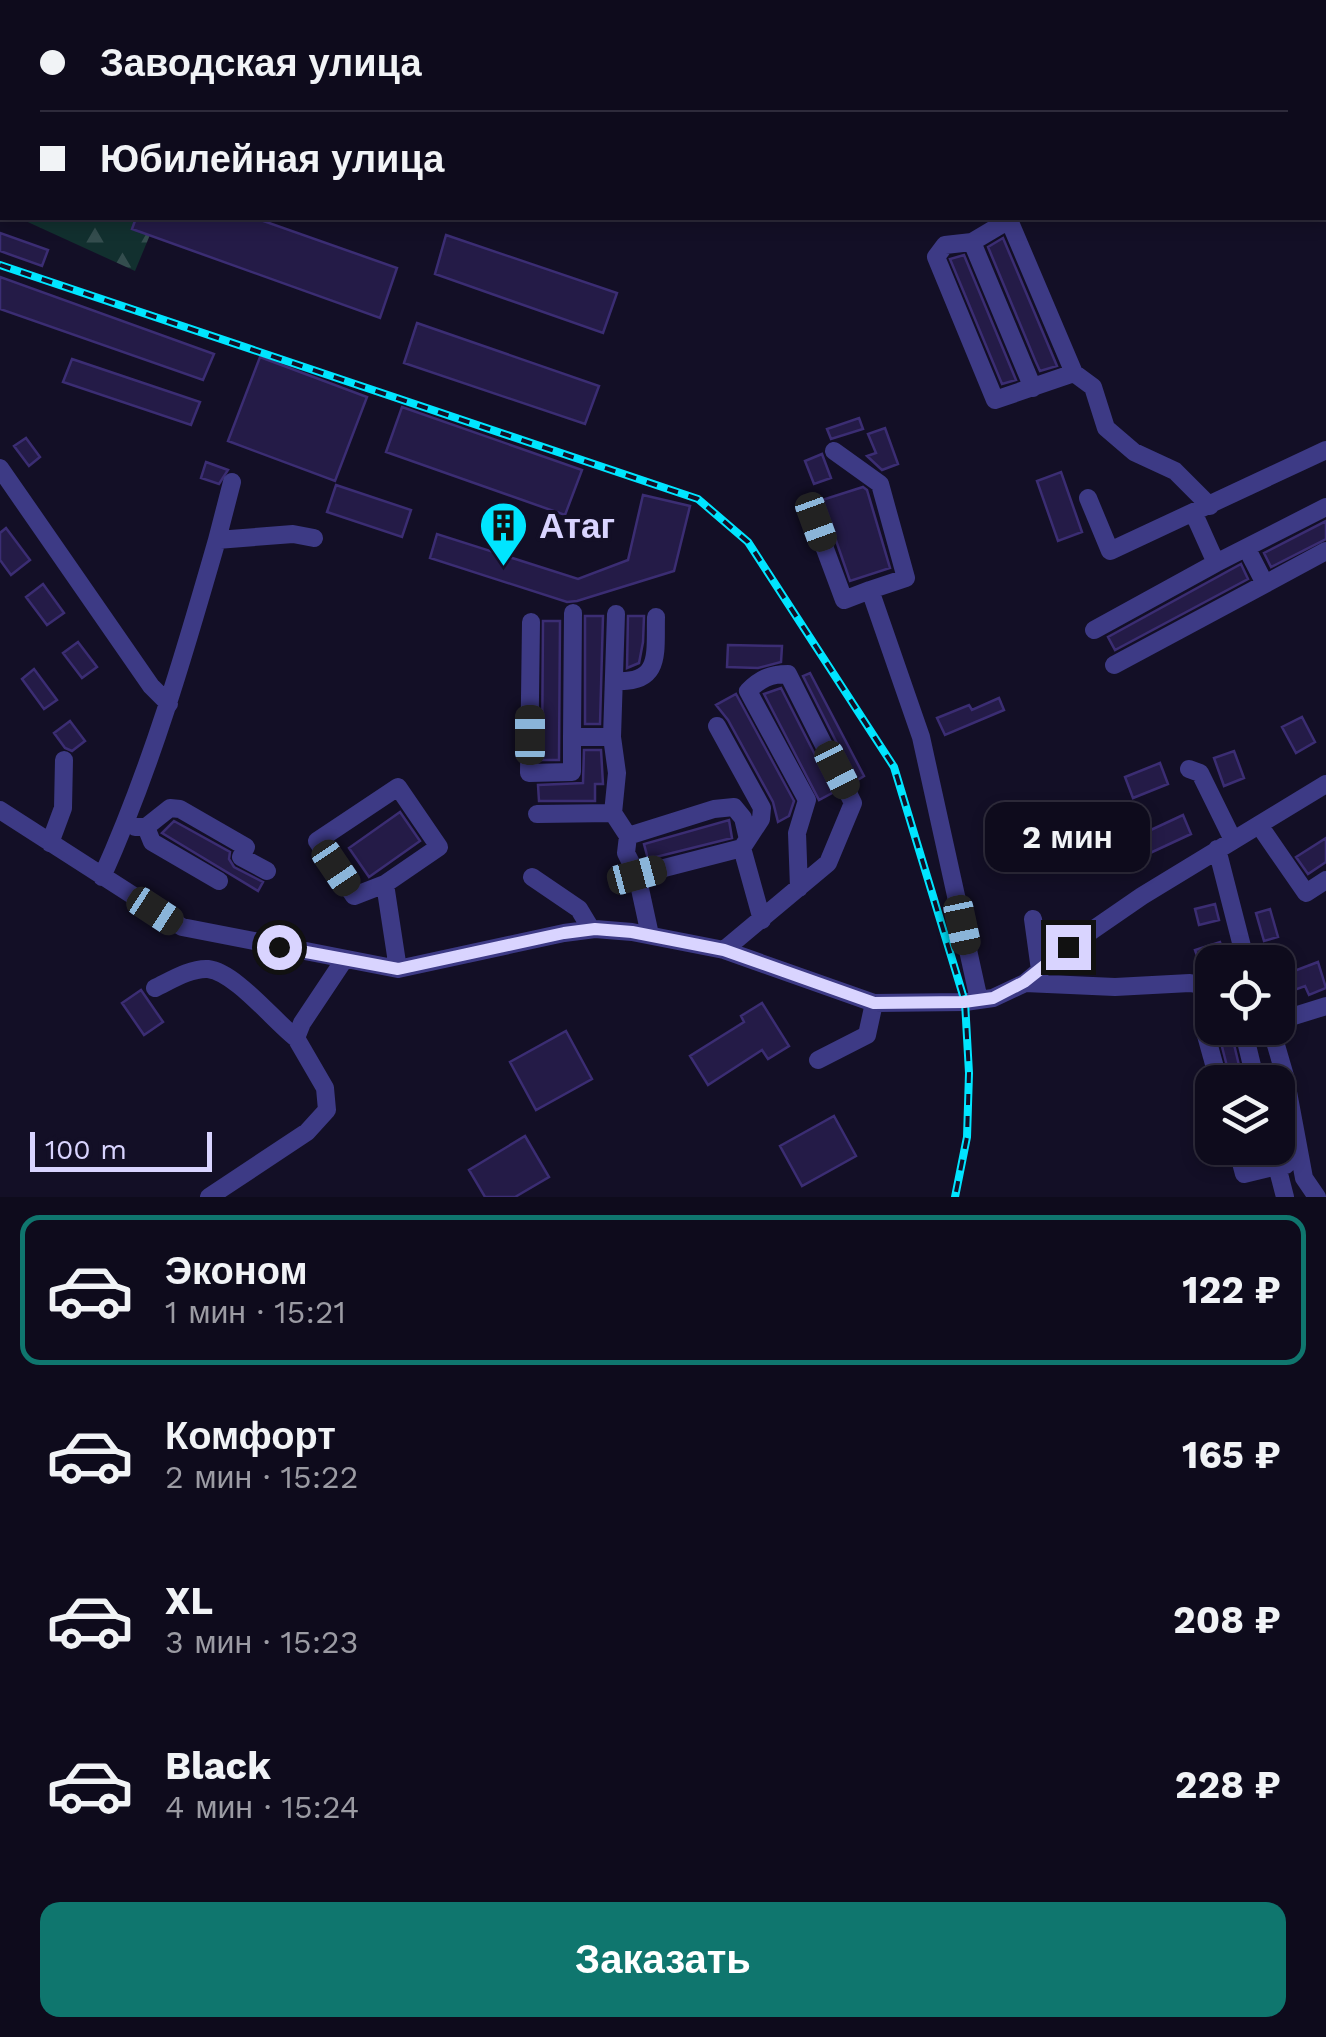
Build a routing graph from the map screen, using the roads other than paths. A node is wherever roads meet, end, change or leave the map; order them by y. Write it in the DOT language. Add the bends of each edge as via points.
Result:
graph roads {
  1 [pos="972,242"];
  2 [pos="1074,374"];
  3 [pos="1033,388"];
  4 [pos="1326,450"];
  5 [pos="834,451"];
  6 [pos="0,468"];
  7 [pos="232,482"];
  8 [pos="1088,498"];
  9 [pos="1326,507"];
  10 [pos="1202,510"];
  11 [pos="816,522"];
  12 [pos="314,538"];
  13 [pos="218,540"];
  14 [pos="1247,549"];
  15 [pos="1326,551"];
  16 [pos="1216,563"];
  17 [pos="1266,584"];
  18 [pos="870,590"];
  19 [pos="573,613"];
  20 [pos="616,614"];
  21 [pos="656,617"];
  22 [pos="530,622"];
  23 [pos="1094,630"];
  24 [pos="146,652"];
  25 [pos="1114,665"];
  26 [pos="144,676"];
  27 [pos="615,681"];
  28 [pos="169,704"];
  29 [pos="717,726"];
  30 [pos="572,737"];
  31 [pos="612,737"];
  32 [pos="64,760"];
  33 [pos="1189,769"];
  34 [pos="1326,784"];
  35 [pos="0,810"];
  36 [pos="613,813"];
  37 [pos="537,814"];
  38 [pos="1259,825"];
  39 [pos="125,826"];
  40 [pos="146,827"];
  41 [pos="628,836"];
  42 [pos="745,841"];
  43 [pos="50,842"];
  44 [pos="1225,844"];
  45 [pos="267,871"];
  46 [pos="637,875"];
  47 [pos="102,877"];
  48 [pos="532,877"];
  49 [pos="1326,880"];
  50 [pos="220,882"];
  51 [pos="384,884"];
  52 [pos="799,888"];
  53 [pos="762,920"];
  54 [pos="1033,920"];
  55 [pos="592,929"];
  56 [pos="650,935"];
  57 [pos="1243,945"];
  58 [pos="724,950"];
  59 [pos="344,960"];
  60 [pos="398,969"];
  61 [pos="1040,970"];
  62 [pos="1024,982"];
  63 [pos="1195,985"];
  64 [pos="155,988"];
  65 [pos="979,1000"];
  66 [pos="874,1003"];
  67 [pos="1326,1006"];
  68 [pos="1295,1016"];
  69 [pos="296,1038"];
  70 [pos="1274,1045"];
  71 [pos="818,1060"];
  72 [pos="1295,1162"];
  73 [pos="1302,1164"];
  74 [pos="1242,1165"];
  75 [pos="1260,1165"];
  76 [pos="1276,1165"];
  77 [pos="209,1197"];
  78 [pos="1285,1197"];
  79 [pos="1317,1197"];
  1 -- 2 [label="street" via="1010,220"];
  1 -- 3 [label="street"];
  1 -- 3 [label="street" via="945,244 936,257 950,293 996,400"];
  2 -- 3 [label="street"];
  2 -- 10 [label="street" via="1093,387 1106,428 1134,452 1175,471"];
  4 -- 10 [label="street"];
  5 -- 18 [label="street" via="880,484 906,578"];
  6 -- 26 [label="street"];
  7 -- 13 [label="street"];
  8 -- 10 [label="street" via="1110,550"];
  9 -- 14 [label="street"];
  10 -- 16 [label="street"];
  11 -- 18 [label="street" via="844,600"];
  12 -- 13 [label="street"];
  13 -- 28 [label="street"];
  14 -- 16 [label="street"];
  14 -- 17 [label="street"];
  15 -- 17 [label="street"];
  16 -- 23 [label="street"];
  17 -- 25 [label="street"];
  18 -- 65 [label="street" via="921,737"];
  19 -- 30 [label="street"];
  20 -- 27 [label="street"];
  21 -- 27 [label="street" via="654,665 633,682"];
  22 -- 30 [label="street" via="530,773 572,772"];
  24 -- 26 [label="street"];
  26 -- 28 [label="street"];
  27 -- 31 [label="street"];
  28 -- 39 [label="street"];
  29 -- 42 [label="street" via="762,808"];
  30 -- 31 [label="street"];
  31 -- 36 [label="street"];
  32 -- 43 [label="street" via="63,808"];
  33 -- 44 [label="street" via="1200,773"];
  34 -- 38 [label="street"];
  35 -- 43 [label="street"];
  36 -- 37 [label="street"];
  36 -- 41 [label="street"];
  38 -- 44 [label="street"];
  38 -- 49 [label="street" via="1306,892"];
  39 -- 40 [label="street"];
  39 -- 47 [label="street"];
  40 -- 45 [label="street" via="170,808 180,809 246,846 241,857"];
  40 -- 50 [label="street" via="152,842"];
  41 -- 42 [label="street" via="734,807"];
  41 -- 46 [label="street" via="626,853"];
  42 -- 46 [label="street"];
  42 -- 53 [label="street"];
  43 -- 47 [label="street"];
  44 -- 57 [label="street"];
  44 -- 61 [label="street"];
  46 -- 56 [label="street"];
  47 -- 59 [label="street" via="182,928"];
  48 -- 55 [label="street" via="579,909"];
  51 -- 51 [label="street" via="439,847 398,787 317,841 354,896"];
  51 -- 60 [label="street"];
  52 -- 52 [label="street" via="828,863 853,802 788,674 776,674 748,691 807,800 797,833"];
  52 -- 53 [label="street"];
  53 -- 58 [label="street"];
  54 -- 61 [label="street"];
  55 -- 56 [label="street"];
  55 -- 60 [label="street"];
  56 -- 58 [label="street"];
  58 -- 66 [label="street"];
  59 -- 60 [label="street"];
  59 -- 69 [label="street"];
  61 -- 62 [label="street"];
  62 -- 63 [label="street"];
  62 -- 65 [label="street"];
  64 -- 69 [label="street" via="208,969 235,980"];
  65 -- 66 [label="street"];
  66 -- 71 [label="street" via="866,1036"];
  67 -- 68 [label="street"];
  69 -- 77 [label="street" via="325,1088 327,1110 307,1132"];
  70 -- 73 [label="street"];
  72 -- 73 [label="street"];
  73 -- 79 [label="street"];
  74 -- 75 [label="street" via="1244,1174"];
  76 -- 78 [label="street"];
}
